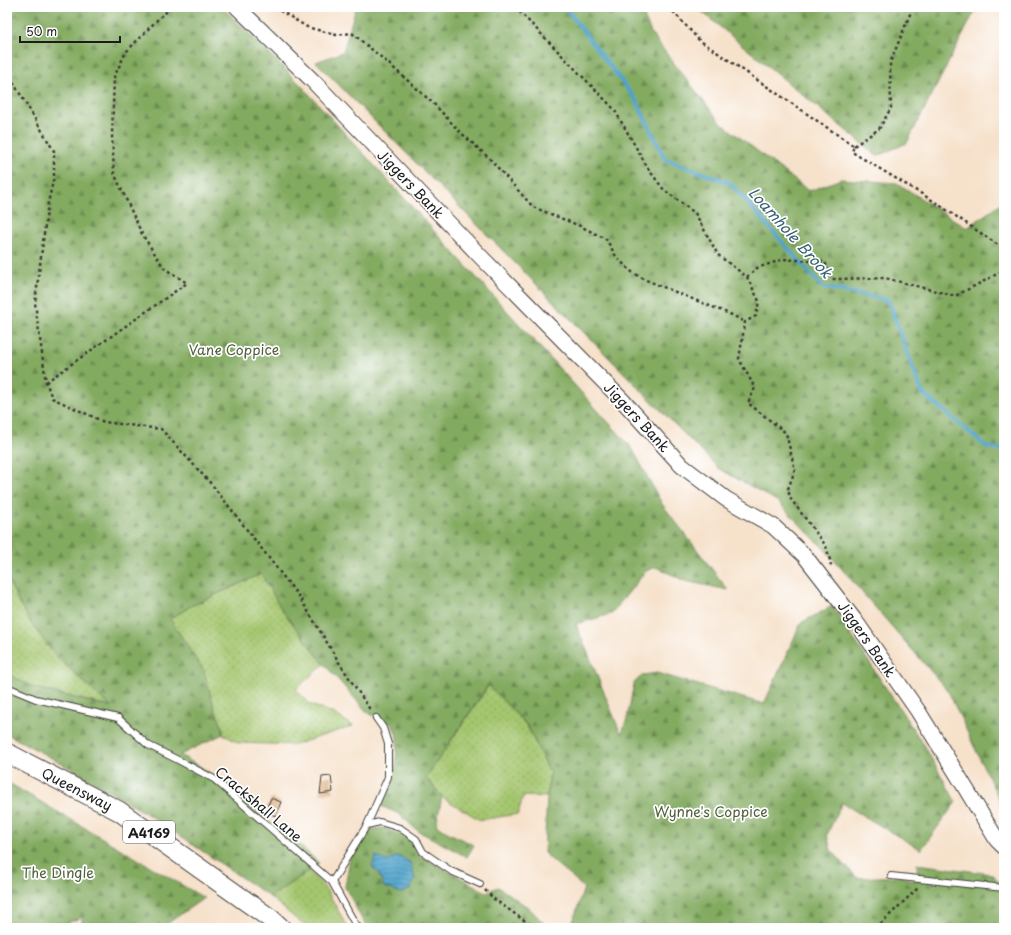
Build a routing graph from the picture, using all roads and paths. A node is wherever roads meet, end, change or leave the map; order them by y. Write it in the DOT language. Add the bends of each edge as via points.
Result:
graph roads {
  1 [pos="172,7"];
  2 [pos="237,7"];
  3 [pos="276,7"];
  4 [pos="515,7"];
  5 [pos="669,7"];
  6 [pos="913,7"];
  7 [pos="7,72"];
  8 [pos="854,146"];
  9 [pos="1004,249"];
  10 [pos="1004,270"];
  11 [pos="747,277"];
  12 [pos="745,322"];
  13 [pos="46,382"];
  14 [pos="821,576"];
  15 [pos="7,687"];
  16 [pos="376,718"];
  17 [pos="7,753"];
  18 [pos="367,825"];
  19 [pos="1004,847"];
  20 [pos="891,876"];
  21 [pos="928,880"];
  22 [pos="332,882"];
  23 [pos="480,884"];
  24 [pos="1004,888"];
  25 [pos="281,928"];
  26 [pos="359,928"];
  27 [pos="536,928"];
  28 [pos="876,928"];
  1 -- 13 [label="path" via="126,52 114,77 114,173 142,234 164,268 187,284"];
  2 -- 14 [label="street, Jiggers Bank" via="313,81 623,401 682,466 726,498 773,526 804,554"];
  3 -- 12 [label="path" via="307,27 336,35 352,33 435,104 459,131 490,159 533,208 606,239 617,258 632,272 646,280"];
  4 -- 11 [label="path" via="614,109 649,170 664,190 695,213 718,255"];
  5 -- 8 [label="path" via="699,40"];
  6 -- 8 [label="path" via="890,64 891,108 879,129"];
  7 -- 13 [label="path" via="54,151 54,177 48,203 35,303"];
  8 -- 9 [label="path" via="852,152 935,202"];
  10 -- 11 [label="path" via="955,296 885,278 832,279 825,262 784,259 757,268"];
  11 -- 12 [label="path" via="759,301 756,316"];
  12 -- 14 [label="path" via="739,359 755,388 748,403 786,433 795,470 788,489 790,498 826,546 831,564"];
  13 -- 16 [label="path" via="52,398 104,422 161,430 213,486 300,598"];
  14 -- 19 [label="street, Jiggers Bank" via="918,711 997,840"];
  15 -- 22 [label="lane, Crackshall Lane" via="36,698 118,718 148,745 214,779"];
  16 -- 18 [label="lane" via="383,728 388,744 388,777"];
  17 -- 25 [label="main road, Queensway / A4169" via="119,811"];
  18 -- 22 [label="lane"];
  18 -- 23 [label="lane" via="380,822 400,828 416,839 423,852 451,871"];
  20 -- 21 [label="lane"];
  21 -- 24 [label="lane"];
  21 -- 28 [label="path"];
  22 -- 26 [label="lane, Crackshall Lane"];
  23 -- 27 [label="path" via="494,899"];
}
